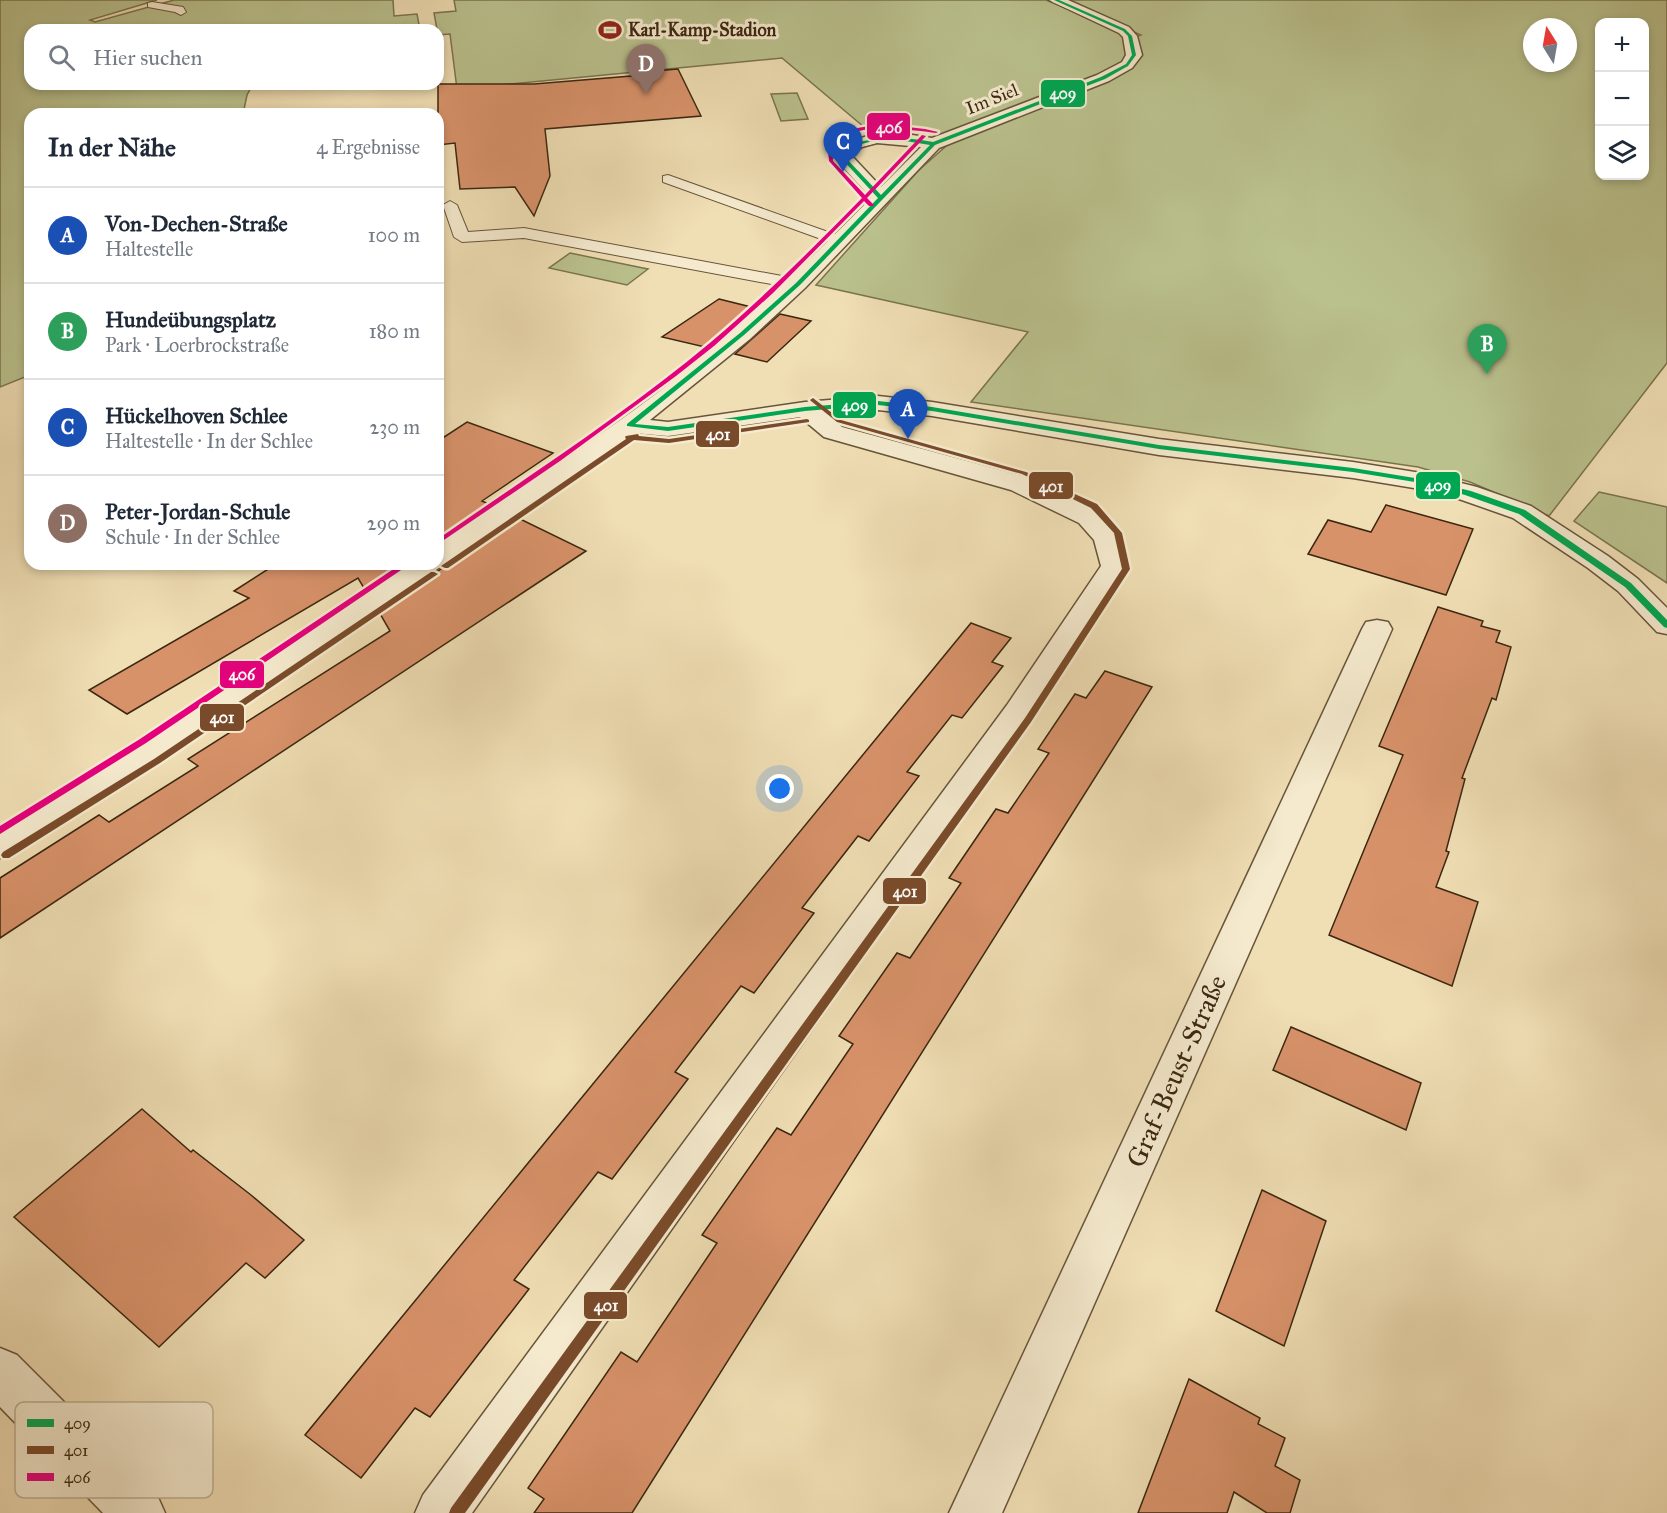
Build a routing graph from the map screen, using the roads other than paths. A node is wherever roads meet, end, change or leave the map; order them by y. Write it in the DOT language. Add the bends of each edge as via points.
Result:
graph roads {
  1 [pos="1056,0"];
  2 [pos="158,3"];
  3 [pos="181,12"];
  4 [pos="852,144"];
  5 [pos="933,144"];
  6 [pos="668,179"];
  7 [pos="896,181"];
  8 [pos="880,197"];
  9 [pos="450,205"];
  10 [pos="840,241"];
  11 [pos="798,284"];
  12 [pos="805,409"];
  13 [pos="629,425"];
  14 [pos="444,552"];
  15 [pos="418,570"];
  16 [pos="1628,585"];
  17 [pos="1667,590"];
  18 [pos="1667,625"];
  19 [pos="1377,629"];
  20 [pos="0,845"];
  21 [pos="0,1372"];
  22 [pos="30,1402"];
  23 [pos="125,1498"];
  24 [pos="140,1513"];
  25 [pos="441,1513"];
  26 [pos="975,1513"];
  1 -- 5 [label="street, Im Siel" via="1124,30 1130,36 1134,55 1127,65"];
  2 -- 3 [label="lane"];
  4 -- 5 [label="street" via="876,137 899,137"];
  4 -- 7 [label="street" via="866,151"];
  4 -- 8 [label="street" via="842,156"];
  5 -- 7 [label="street"];
  6 -- 10 [label="lane"];
  7 -- 8 [label="street"];
  8 -- 10 [label="street"];
  9 -- 11 [label="lane" via="462,237 524,233"];
  10 -- 11 [label="street"];
  11 -- 13 [label="street"];
  12 -- 13 [label="street" via="668,429"];
  12 -- 16 [label="street" via="878,403 932,409 1159,447 1421,481 1522,512"];
  12 -- 25 [label="street" via="833,432 1020,484 1089,517 1107,539 1115,566 1018,713"];
  13 -- 14 [label="street"];
  15 -- 20 [label="street" via="150,751"];
  16 -- 17 [label="street"];
  16 -- 18 [label="street"];
  19 -- 26 [label="street, Graf-Beust-Straße"];
  21 -- 22 [label="street"];
  23 -- 24 [label="street"];
}
